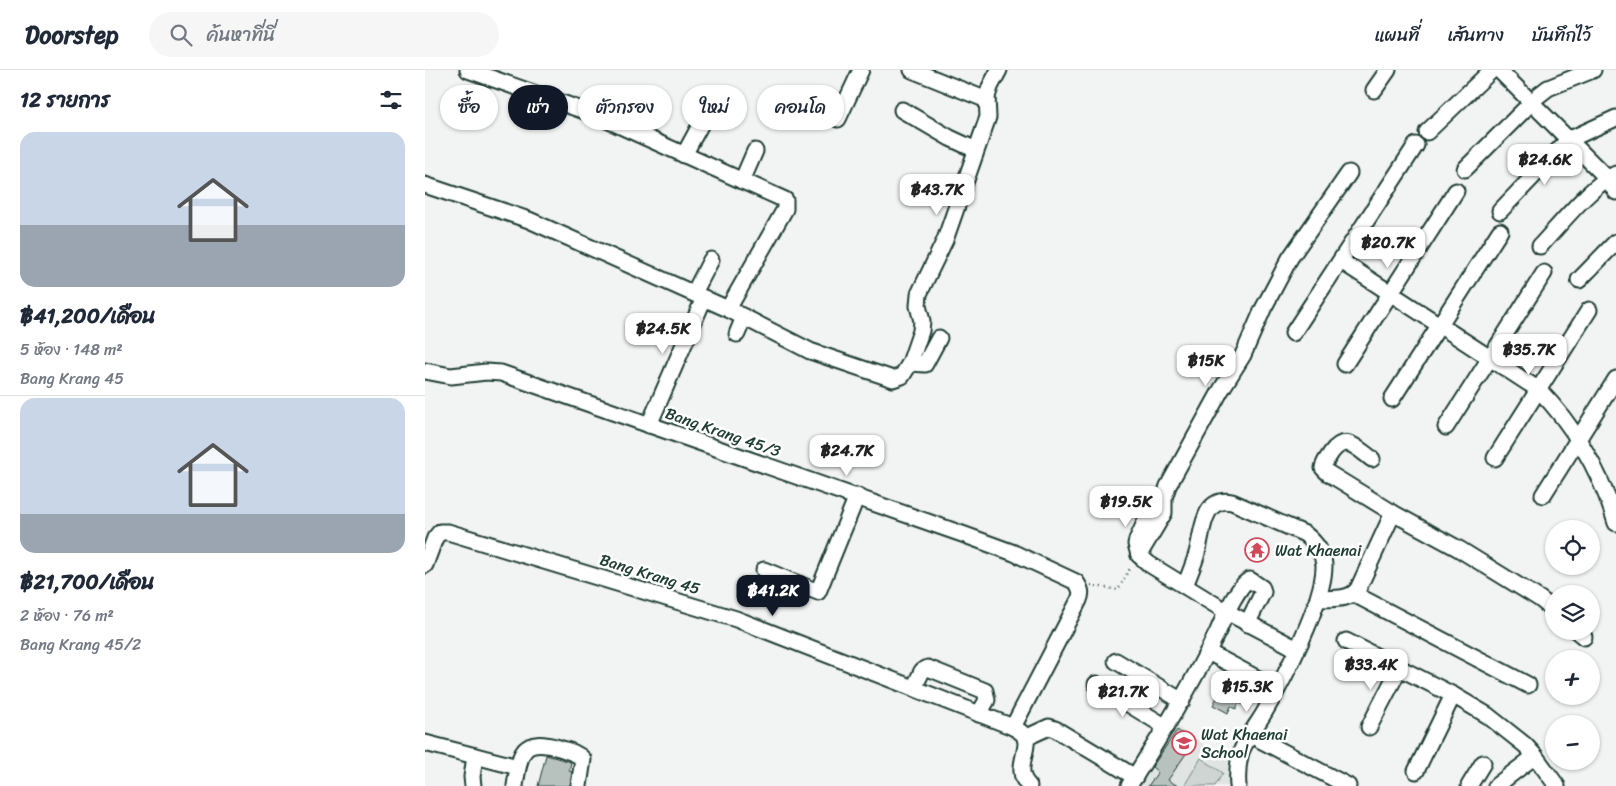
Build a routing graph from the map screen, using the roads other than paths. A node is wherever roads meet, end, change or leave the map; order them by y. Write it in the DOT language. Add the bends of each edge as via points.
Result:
graph roads {
  1 [pos="468,70"];
  2 [pos="861,70"];
  3 [pos="912,70"];
  4 [pos="999,70"];
  5 [pos="1388,70"];
  6 [pos="1492,70"];
  7 [pos="1499,70"];
  8 [pos="1593,70"];
  9 [pos="1374,90"];
  10 [pos="987,100"];
  11 [pos="1530,103"];
  12 [pos="844,106"];
  13 [pos="902,110"];
  14 [pos="1616,118"];
  15 [pos="698,130"];
  16 [pos="1427,132"];
  17 [pos="1568,140"];
  18 [pos="1416,145"];
  19 [pos="976,150"];
  20 [pos="755,151"];
  21 [pos="684,155"];
  22 [pos="1465,169"];
  23 [pos="1349,173"];
  24 [pos="1612,176"];
  25 [pos="742,181"];
  26 [pos="425,184"];
  27 [pos="1456,191"];
  28 [pos="1616,192"];
  29 [pos="1500,211"];
  30 [pos="1500,231"];
  31 [pos="1616,242"];
  32 [pos="1540,246"];
  33 [pos="711,260"];
  34 [pos="1341,261"];
  35 [pos="1544,274"];
  36 [pos="1579,280"];
  37 [pos="1390,292"];
  38 [pos="699,296"];
  39 [pos="728,309"];
  40 [pos="1589,310"];
  41 [pos="744,317"];
  42 [pos="1440,326"];
  43 [pos="1293,333"];
  44 [pos="737,334"];
  45 [pos="939,338"];
  46 [pos="1489,357"];
  47 [pos="910,364"];
  48 [pos="1345,364"];
  49 [pos="425,371"];
  50 [pos="1616,380"];
  51 [pos="1539,390"];
  52 [pos="1392,399"];
  53 [pos="649,425"];
  54 [pos="1446,427"];
  55 [pos="1578,438"];
  56 [pos="1373,458"];
  57 [pos="1495,458"];
  58 [pos="1543,495"];
  59 [pos="857,496"];
  60 [pos="1154,503"];
  61 [pos="1393,513"];
  62 [pos="1616,523"];
  63 [pos="1138,554"];
  64 [pos="425,565"];
  65 [pos="764,570"];
  66 [pos="1185,586"];
  67 [pos="1354,594"];
  68 [pos="1318,599"];
  69 [pos="1545,603"];
  70 [pos="1227,612"];
  71 [pos="1247,624"];
  72 [pos="1346,641"];
  73 [pos="1297,649"];
  74 [pos="1207,652"];
  75 [pos="1116,661"];
  76 [pos="1399,669"];
  77 [pos="1096,684"];
  78 [pos="1527,685"];
  79 [pos="914,688"];
  80 [pos="1277,689"];
  81 [pos="1453,695"];
  82 [pos="1182,701"];
  83 [pos="979,714"];
  84 [pos="1369,726"];
  85 [pos="1013,727"];
  86 [pos="1166,727"];
  87 [pos="1251,735"];
  88 [pos="1025,738"];
  89 [pos="425,743"];
  90 [pos="475,756"];
  91 [pos="1535,756"];
  92 [pos="1483,763"];
  93 [pos="518,767"];
  94 [pos="1416,771"];
  95 [pos="1132,781"];
  96 [pos="1021,782"];
  97 [pos="473,786"];
  98 [pos="515,786"];
  99 [pos="580,786"];
  100 [pos="1238,786"];
  101 [pos="1348,786"];
  102 [pos="1469,786"];
  103 [pos="1496,786"];
  104 [pos="1557,786"];
  1 -- 21 [label="street" via="596,115"];
  2 -- 12 [label="street"];
  3 -- 10 [label="street"];
  4 -- 10 [label="street"];
  5 -- 9 [label="street"];
  6 -- 16 [label="street"];
  7 -- 11 [label="street"];
  8 -- 11 [label="street" via="1548,88"];
  10 -- 19 [label="street" via="988,117"];
  11 -- 17 [label="street"];
  11 -- 22 [label="street"];
  13 -- 19 [label="street"];
  14 -- 17 [label="street"];
  15 -- 21 [label="street"];
  17 -- 24 [label="street"];
  17 -- 29 [label="street"];
  18 -- 34 [label="street"];
  19 -- 47 [label="street" via="945,240 919,294 921,331"];
  20 -- 25 [label="street"];
  21 -- 25 [label="street"];
  23 -- 63 [label="street" via="1290,258 1243,355 1168,486 1164,513"];
  24 -- 28 [label="street"];
  24 -- 32 [label="street" via="1593,190"];
  25 -- 39 [label="street" via="785,200 786,205"];
  26 -- 38 [label="street" via="529,220"];
  27 -- 37 [label="street"];
  30 -- 42 [label="street"];
  31 -- 36 [label="street"];
  33 -- 38 [label="street"];
  34 -- 37 [label="street"];
  34 -- 43 [label="street"];
  35 -- 46 [label="street"];
  37 -- 42 [label="street"];
  37 -- 48 [label="street"];
  38 -- 39 [label="street"];
  38 -- 53 [label="street"];
  39 -- 41 [label="street"];
  40 -- 51 [label="street"];
  41 -- 44 [label="street"];
  41 -- 47 [label="street" via="810,351 893,379 902,376"];
  42 -- 46 [label="street"];
  42 -- 52 [label="street"];
  45 -- 47 [label="street" via="925,364"];
  46 -- 51 [label="street"];
  46 -- 54 [label="street"];
  49 -- 53 [label="street, Bang Krang 45/3" via="451,376 501,373"];
  50 -- 55 [label="street"];
  51 -- 55 [label="street"];
  51 -- 57 [label="street"];
  53 -- 59 [label="street, Bang Krang 45/3"];
  55 -- 58 [label="street"];
  55 -- 62 [label="street" via="1610,503"];
  56 -- 61 [label="street" via="1345,443 1335,448 1323,468 1327,474"];
  59 -- 65 [label="street" via="817,592"];
  59 -- 85 [label="street, Bang Krang 45/3" via="1014,553 1076,582 1080,588 1079,600"];
  60 -- 63 [label="street" via="1137,540"];
  61 -- 67 [label="street"];
  61 -- 69 [label="street" via="1459,548"];
  63 -- 66 [label="street"];
  64 -- 79 [label="street, Bang Krang 45" via="435,538 440,532 448,532 736,618"];
  66 -- 68 [label="street" via="1207,513 1217,502 1227,501 1313,540 1322,554 1324,565"];
  66 -- 70 [label="street"];
  67 -- 68 [label="street"];
  67 -- 78 [label="street"];
  68 -- 73 [label="street"];
  70 -- 71 [label="street"];
  70 -- 71 [label="street" via="1243,584 1250,580 1263,592"];
  70 -- 74 [label="street"];
  71 -- 73 [label="street"];
  72 -- 76 [label="street"];
  73 -- 80 [label="street"];
  74 -- 80 [label="street"];
  74 -- 82 [label="street"];
  75 -- 82 [label="street"];
  76 -- 81 [label="street"];
  76 -- 84 [label="street"];
  77 -- 86 [label="street"];
  79 -- 83 [label="street, Bang Krang 45"];
  79 -- 83 [label="street" via="922,671 928,668 985,691 987,700"];
  80 -- 87 [label="street"];
  81 -- 91 [label="street" via="1513,734"];
  81 -- 94 [label="street"];
  82 -- 86 [label="street"];
  83 -- 85 [label="street, Bang Krang 45"];
  85 -- 88 [label="street, Bang Krang 45"];
  86 -- 95 [label="street"];
  87 -- 100 [label="street" via="1242,750 1237,772"];
  87 -- 101 [label="street"];
  88 -- 95 [label="street" via="1049,727 1055,729"];
  88 -- 96 [label="street"];
  89 -- 90 [label="street"];
  90 -- 93 [label="street"];
  90 -- 97 [label="street"];
  91 -- 103 [label="street"];
  91 -- 104 [label="street"];
  92 -- 102 [label="street"];
  93 -- 98 [label="street"];
  93 -- 99 [label="street" via="523,752 531,745 542,743 577,753 583,759"];
}
